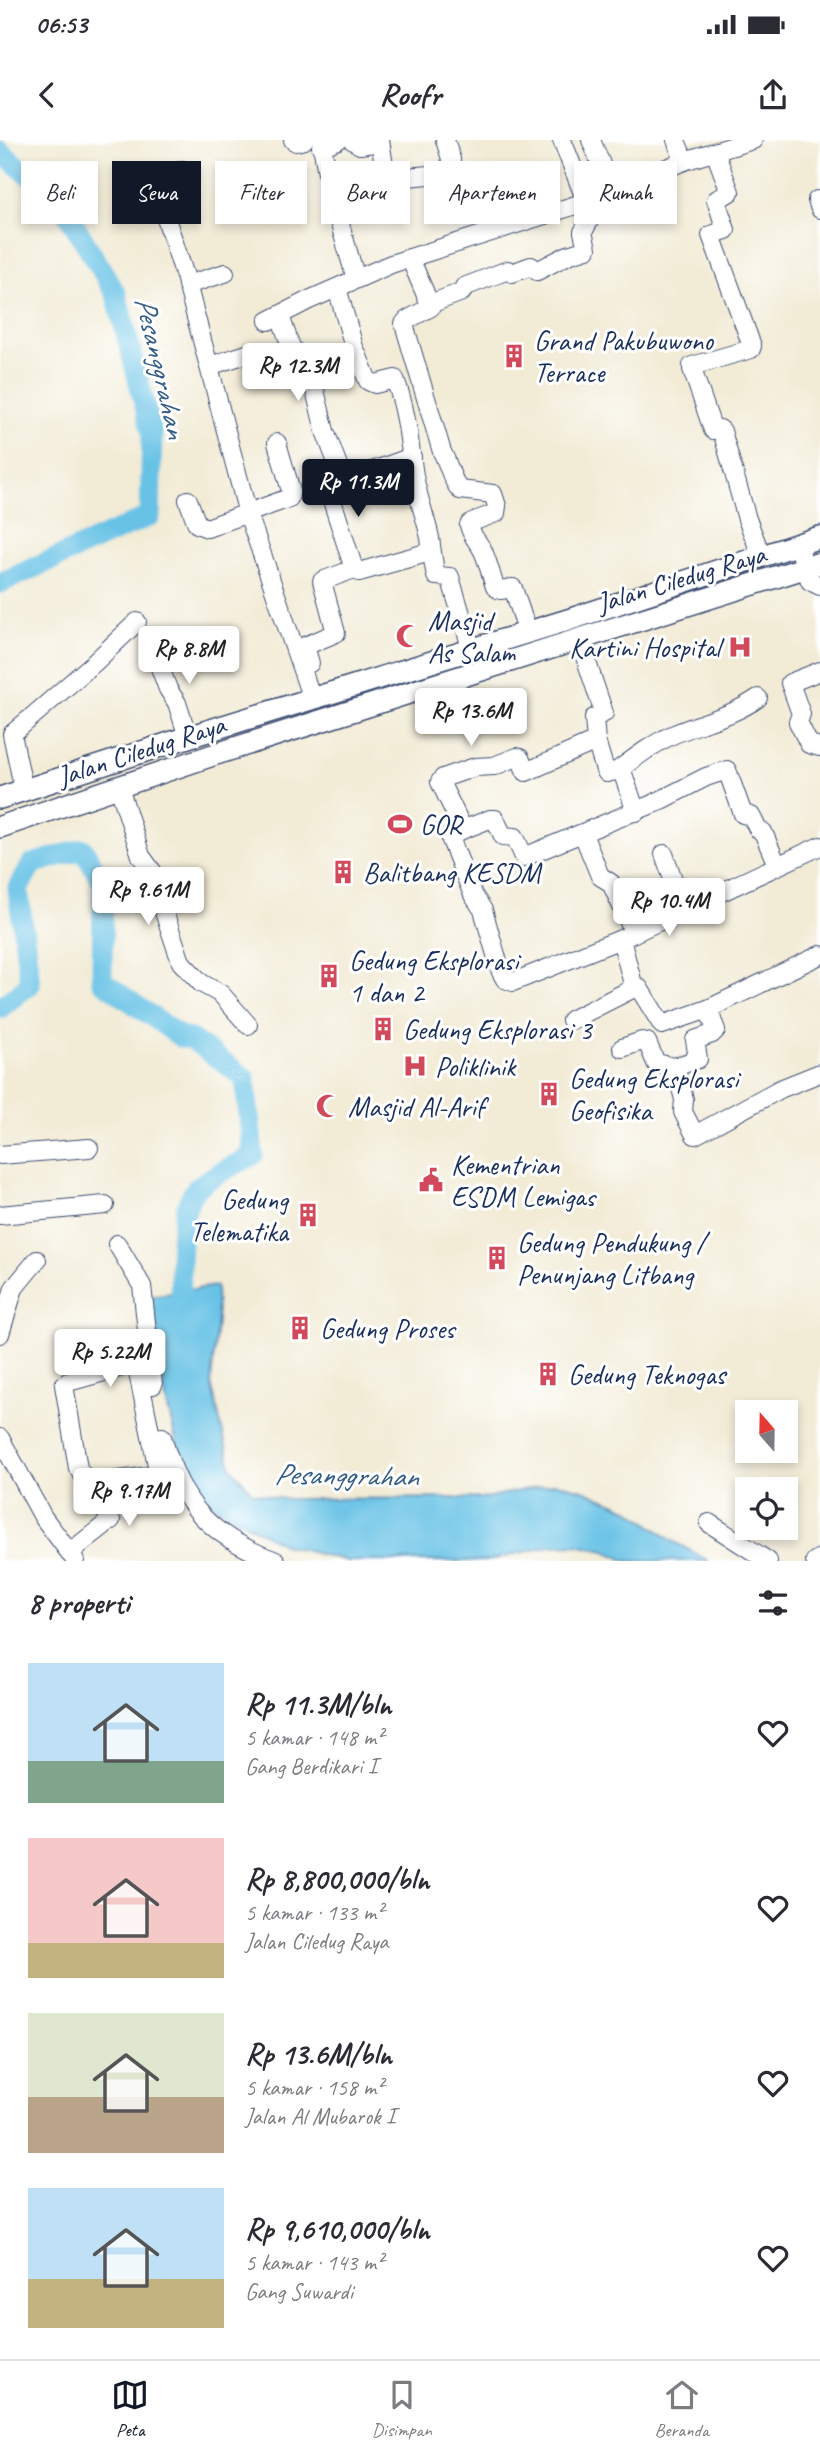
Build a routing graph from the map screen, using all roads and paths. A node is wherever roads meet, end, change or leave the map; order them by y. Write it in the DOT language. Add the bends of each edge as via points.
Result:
graph roads {
  1 [pos="293,140"];
  2 [pos="304,140"];
  3 [pos="352,140"];
  4 [pos="445,140"];
  5 [pos="562,140"];
  6 [pos="591,140"];
  7 [pos="676,140"];
  8 [pos="753,140"];
  9 [pos="380,141"];
  10 [pos="327,142"];
  11 [pos="715,152"];
  12 [pos="328,161"];
  13 [pos="383,161"];
  14 [pos="600,161"];
  15 [pos="684,161"];
  16 [pos="677,164"];
  17 [pos="574,174"];
  18 [pos="410,177"];
  19 [pos="574,205"];
  20 [pos="168,224"];
  21 [pos="340,224"];
  22 [pos="588,224"];
  23 [pos="410,258"];
  24 [pos="225,273"];
  25 [pos="356,279"];
  26 [pos="187,285"];
  27 [pos="337,288"];
  28 [pos="430,304"];
  29 [pos="250,353"];
  30 [pos="209,366"];
  31 [pos="277,443"];
  32 [pos="412,457"];
  33 [pos="344,481"];
  34 [pos="188,500"];
  35 [pos="248,514"];
  36 [pos="820,537"];
  37 [pos="797,545"];
  38 [pos="430,552"];
  39 [pos="762,557"];
  40 [pos="813,566"];
  41 [pos="354,569"];
  42 [pos="719,572"];
  43 [pos="820,586"];
  44 [pos="726,594"];
  45 [pos="572,619"];
  46 [pos="137,622"];
  47 [pos="528,633"];
  48 [pos="579,639"];
  49 [pos="301,647"];
  50 [pos="472,650"];
  51 [pos="157,660"];
  52 [pos="820,671"];
  53 [pos="363,684"];
  54 [pos="316,698"];
  55 [pos="758,698"];
  56 [pos="370,706"];
  57 [pos="188,737"];
  58 [pos="596,741"];
  59 [pos="820,747"];
  60 [pos="620,770"];
  61 [pos="119,787"];
  62 [pos="23,791"];
  63 [pos="0,798"];
  64 [pos="636,811"];
  65 [pos="0,827"];
  66 [pos="463,829"];
  67 [pos="583,834"];
  68 [pos="820,846"];
  69 [pos="664,854"];
  70 [pos="777,865"];
  71 [pos="684,910"];
  72 [pos="628,936"];
  73 [pos="820,955"];
  74 [pos="634,988"];
  75 [pos="708,1009"];
  76 [pos="571,1020"];
  77 [pos="248,1025"];
  78 [pos="622,1048"];
  79 [pos="675,1067"];
  80 [pos="820,1073"];
  81 [pos="89,1148"];
  82 [pos="0,1155"];
  83 [pos="105,1205"];
  84 [pos="0,1215"];
  85 [pos="117,1244"];
  86 [pos="37,1260"];
  87 [pos="0,1334"];
  88 [pos="0,1438"];
  89 [pos="86,1484"];
  90 [pos="709,1523"];
  91 [pos="73,1557"];
  92 [pos="820,1558"];
  93 [pos="276,1561"];
  94 [pos="768,1561"];
  95 [pos="815,1561"];
  1 -- 2 [label="street"];
  3 -- 9 [label="street" via="360,145"];
  4 -- 18 [label="street" via="450,173"];
  5 -- 17 [label="street"];
  6 -- 14 [label="street"];
  7 -- 15 [label="street"];
  8 -- 11 [label="street"];
  9 -- 13 [label="street"];
  10 -- 12 [label="street"];
  11 -- 15 [label="street"];
  11 -- 39 [label="street" via="730,192 716,200 726,230 711,235 752,346 692,369 713,430 722,431"];
  15 -- 16 [label="street"];
  19 -- 23 [label="street"];
  20 -- 26 [label="street"];
  21 -- 25 [label="street"];
  22 -- 28 [label="street" via="583,234 587,249 537,271 531,266 512,273 508,270"];
  23 -- 25 [label="street"];
  23 -- 28 [label="street"];
  24 -- 26 [label="street"];
  25 -- 27 [label="street"];
  26 -- 30 [label="street"];
  27 -- 32 [label="street" via="368,381 375,384 395,379"];
  27 -- 33 [label="street" via="274,319 315,390 323,428"];
  28 -- 47 [label="street" via="404,324 457,487 464,492 493,494 496,513 472,522 470,529 495,587 513,588"];
  29 -- 30 [label="street"];
  30 -- 35 [label="street"];
  31 -- 35 [label="street" via="290,497"];
  32 -- 33 [label="street"];
  32 -- 38 [label="street"];
  33 -- 41 [label="street" via="330,494"];
  34 -- 35 [label="street" via="203,527"];
  35 -- 49 [label="street"];
  36 -- 37 [label="main road, Jalan Ciledug Raya"];
  37 -- 39 [label="main road, Jalan Ciledug Raya"];
  37 -- 40 [label="street"];
  38 -- 41 [label="street" via="359,572"];
  38 -- 50 [label="street" via="436,576 450,577"];
  39 -- 42 [label="main road, Jalan Ciledug Raya"];
  40 -- 43 [label="street" via="810,581"];
  40 -- 44 [label="main road, Jalan Ciledug Raya"];
  41 -- 49 [label="street" via="321,583 336,634"];
  42 -- 44 [label="main road"];
  42 -- 45 [label="main road, Jalan Ciledug Raya"];
  44 -- 48 [label="main road, Jalan Ciledug Raya"];
  45 -- 47 [label="main road, Jalan Ciledug Raya"];
  45 -- 48 [label="main road"];
  46 -- 62 [label="street" via="12,734"];
  47 -- 50 [label="main road, Jalan Ciledug Raya"];
  48 -- 56 [label="main road, Jalan Ciledug Raya"];
  48 -- 58 [label="street" via="604,713 594,718"];
  49 -- 54 [label="street"];
  50 -- 53 [label="main road, Jalan Ciledug Raya"];
  51 -- 57 [label="street"];
  52 -- 59 [label="street" via="790,683 801,714 798,722 809,744"];
  53 -- 54 [label="main road, Jalan Ciledug Raya"];
  53 -- 56 [label="main road"];
  54 -- 57 [label="main road, Jalan Ciledug Raya"];
  55 -- 60 [label="street" via="712,722 673,734"];
  56 -- 61 [label="main road, Jalan Ciledug Raya"];
  57 -- 62 [label="main road, Jalan Ciledug Raya"];
  58 -- 60 [label="street" via="607,773"];
  58 -- 66 [label="street" via="526,772 517,757 443,778 440,782"];
  60 -- 64 [label="street"];
  61 -- 65 [label="main road, Jalan Ciledug Raya"];
  61 -- 77 [label="street" via="141,856 157,878 181,962 201,983 221,994"];
  62 -- 63 [label="main road, Jalan Ciledug Raya"];
  64 -- 67 [label="street"];
  64 -- 70 [label="street" via="727,770 743,814 751,816 763,832"];
  66 -- 67 [label="street" via="495,819 503,836 515,837 524,857"];
  66 -- 72 [label="street" via="452,834 451,840 483,910 505,979 513,982 531,977"];
  67 -- 72 [label="street" via="600,876 611,883"];
  68 -- 70 [label="street"];
  69 -- 71 [label="street"];
  70 -- 71 [label="street"];
  71 -- 72 [label="street"];
  72 -- 74 [label="street"];
  73 -- 75 [label="street"];
  74 -- 75 [label="street" via="639,988 662,1025"];
  74 -- 76 [label="street"];
  75 -- 79 [label="street" via="716,1030 695,1040 698,1059"];
  78 -- 79 [label="street" via="647,1042 656,1063"];
  79 -- 80 [label="street" via="683,1112 695,1135"];
  81 -- 82 [label="street"];
  83 -- 84 [label="street"];
  85 -- 93 [label="street" via="142,1286 160,1432 172,1470 209,1526 247,1550"];
  86 -- 87 [label="street" via="13,1288"];
  88 -- 91 [label="street" via="43,1517"];
  89 -- 89 [label="street" via="78,1468 64,1385 136,1363 159,1475"];
  89 -- 91 [label="street" via="111,1520"];
  90 -- 94 [label="street"];
  92 -- 95 [label="street"];
}
